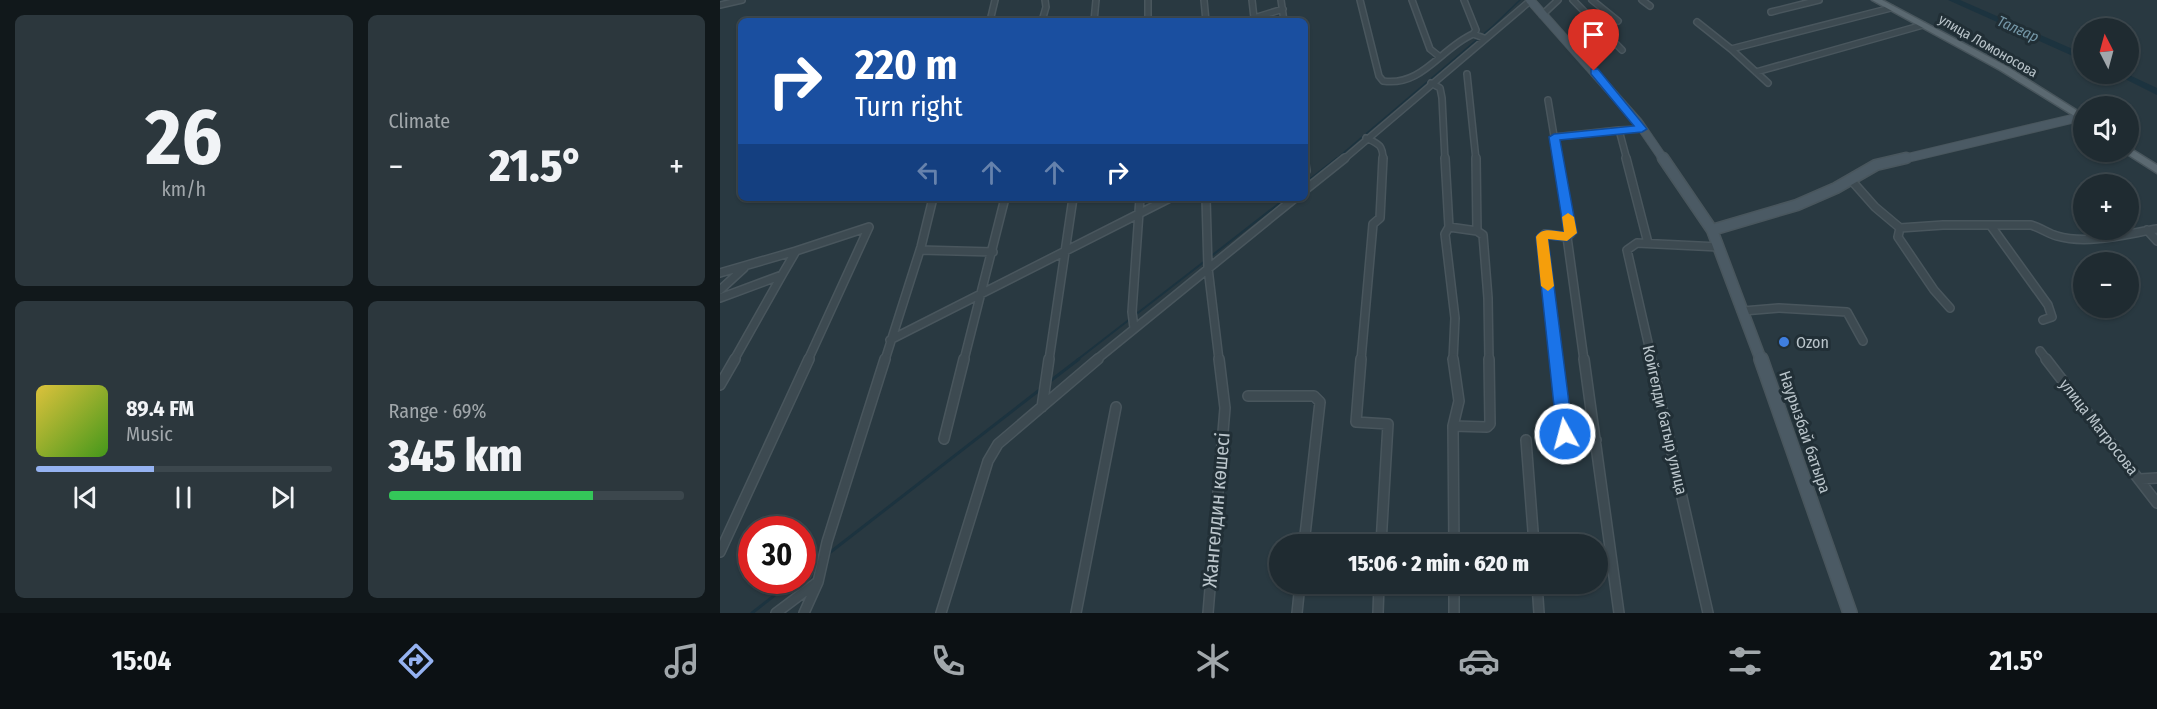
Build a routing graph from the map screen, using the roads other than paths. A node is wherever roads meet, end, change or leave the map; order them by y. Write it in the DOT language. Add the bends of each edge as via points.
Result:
graph roads {
  1 [pos="741,0"];
  2 [pos="995,0"];
  3 [pos="1045,0"];
  4 [pos="1096,0"];
  5 [pos="1148,0"];
  6 [pos="1204,0"];
  7 [pos="1252,0"];
  8 [pos="1281,0"];
  9 [pos="1360,0"];
  10 [pos="1412,0"];
  11 [pos="1464,0"];
  12 [pos="1558,0"];
  13 [pos="1573,0"];
  14 [pos="1593,0"];
  15 [pos="1642,0"];
  16 [pos="1819,0"];
  17 [pos="1876,0"];
  18 [pos="1530,1"];
  19 [pos="720,5"];
  20 [pos="1650,6"];
  21 [pos="1891,8"];
  22 [pos="1283,9"];
  23 [pos="1772,12"];
  24 [pos="1542,15"];
  25 [pos="991,18"];
  26 [pos="1043,18"];
  27 [pos="1094,18"];
  28 [pos="1148,18"];
  29 [pos="1206,18"];
  30 [pos="1251,18"];
  31 [pos="1257,18"];
  32 [pos="1284,18"];
  33 [pos="1618,21"];
  34 [pos="1697,22"];
  35 [pos="1923,25"];
  36 [pos="1480,36"];
  37 [pos="1731,49"];
  38 [pos="1623,50"];
  39 [pos="1440,57"];
  40 [pos="1756,72"];
  41 [pos="1467,74"];
  42 [pos="1431,83"];
  43 [pos="1768,83"];
  44 [pos="1548,100"];
  45 [pos="2073,112"];
  46 [pos="2073,120"];
  47 [pos="1642,129"];
  48 [pos="1619,130"];
  49 [pos="1554,137"];
  50 [pos="1366,138"];
  51 [pos="2139,158"];
  52 [pos="2157,170"];
  53 [pos="1852,181"];
  54 [pos="1308,188"];
  55 [pos="932,201"];
  56 [pos="1004,201"];
  57 [pos="1073,201"];
  58 [pos="1140,201"];
  59 [pos="1163,201"];
  60 [pos="1206,201"];
  61 [pos="1291,201"];
  62 [pos="1139,212"];
  63 [pos="1991,226"];
  64 [pos="1449,227"];
  65 [pos="1900,228"];
  66 [pos="2157,229"];
  67 [pos="1712,230"];
  68 [pos="2147,230"];
  69 [pos="1478,231"];
  70 [pos="1567,237"];
  71 [pos="2157,241"];
  72 [pos="1648,243"];
  73 [pos="1719,247"];
  74 [pos="1066,249"];
  75 [pos="920,250"];
  76 [pos="796,251"];
  77 [pos="993,252"];
  78 [pos="1208,262"];
  79 [pos="753,263"];
  80 [pos="720,273"];
  81 [pos="782,275"];
  82 [pos="720,290"];
  83 [pos="983,291"];
  84 [pos="720,298"];
  85 [pos="1950,308"];
  86 [pos="1743,311"];
  87 [pos="2043,320"];
  88 [pos="1133,321"];
  89 [pos="890,340"];
  90 [pos="1863,341"];
  91 [pos="2040,351"];
  92 [pos="720,385"];
  93 [pos="1248,396"];
  94 [pos="1042,407"];
  95 [pos="1116,407"];
  96 [pos="1454,426"];
  97 [pos="944,439"];
  98 [pos="1526,440"];
  99 [pos="1596,440"];
  100 [pos="2157,478"];
  101 [pos="2140,479"];
  102 [pos="2157,503"];
  103 [pos="1305,534"];
  104 [pos="1382,534"];
  105 [pos="1454,534"];
  106 [pos="1533,534"];
  107 [pos="720,552"];
  108 [pos="818,582"];
  109 [pos="1299,594"];
  110 [pos="1379,594"];
  111 [pos="1454,594"];
  112 [pos="1538,594"];
  113 [pos="776,613"];
  114 [pos="804,613"];
  115 [pos="941,613"];
  116 [pos="1076,613"];
  117 [pos="1208,613"];
  118 [pos="1297,613"];
  119 [pos="1378,613"];
  120 [pos="1454,613"];
  121 [pos="1539,613"];
  122 [pos="1619,613"];
  123 [pos="1708,613"];
  124 [pos="1850,613"];
  1 -- 19 [label="street"];
  2 -- 25 [label="street"];
  3 -- 26 [label="street"];
  4 -- 27 [label="street"];
  5 -- 28 [label="street"];
  6 -- 29 [label="street"];
  7 -- 30 [label="street"];
  8 -- 22 [label="street"];
  9 -- 39 [label="street" via="1383,81 1410,81"];
  10 -- 39 [label="street" via="1430,49"];
  11 -- 36 [label="street"];
  12 -- 24 [label="street"];
  13 -- 38 [label="street"];
  14 -- 33 [label="street"];
  15 -- 20 [label="street"];
  16 -- 23 [label="street"];
  17 -- 21 [label="main road, улица Ломоносова"];
  18 -- 24 [label="main road, Наурызбай батыра"];
  18 -- 36 [label="street"];
  21 -- 35 [label="main road, улица Ломоносова"];
  21 -- 37 [label="street"];
  22 -- 31 [label="street"];
  22 -- 32 [label="street"];
  24 -- 47 [label="main road, Наурызбай батыра"];
  34 -- 37 [label="street"];
  35 -- 40 [label="street"];
  35 -- 45 [label="main road, улица Ломоносова" via="2003,68"];
  36 -- 39 [label="street" via="1453,45"];
  36 -- 42 [label="street"];
  37 -- 40 [label="street"];
  40 -- 43 [label="street"];
  41 -- 69 [label="street" via="1476,159"];
  42 -- 50 [label="street"];
  42 -- 64 [label="street" via="1440,88 1442,98"];
  44 -- 49 [label="street"];
  46 -- 53 [label="main road" via="1876,165"];
  47 -- 48 [label="street"];
  47 -- 67 [label="main road, Наурызбай батыра"];
  48 -- 49 [label="street"];
  48 -- 72 [label="street"];
  49 -- 70 [label="street" via="1571,233"];
  50 -- 54 [label="street"];
  50 -- 104 [label="street" via="1383,148 1380,218 1373,224 1356,422 1388,424"];
  51 -- 52 [label="main road"];
  53 -- 65 [label="street"];
  53 -- 67 [label="main road" via="1803,204"];
  55 -- 75 [label="street"];
  56 -- 77 [label="street"];
  57 -- 74 [label="street"];
  58 -- 62 [label="street"];
  59 -- 62 [label="street"];
  60 -- 78 [label="street, Жангелдин көшесі"];
  61 -- 78 [label="street"];
  62 -- 74 [label="street"];
  62 -- 88 [label="street"];
  63 -- 65 [label="street"];
  63 -- 68 [label="street" via="2031,225 2055,236 2082,240"];
  63 -- 87 [label="street" via="2048,305 2052,317"];
  64 -- 69 [label="street"];
  64 -- 96 [label="street" via="1445,234 1459,401"];
  65 -- 85 [label="street" via="1898,237"];
  66 -- 68 [label="street"];
  67 -- 73 [label="main road, Наурызбай батыра"];
  68 -- 71 [label="street"];
  69 -- 96 [label="street" via="1483,235 1488,298 1490,423 1487,427"];
  70 -- 99 [label="street"];
  70 -- 99 [label="street" via="1542,237 1565,434 1570,440"];
  72 -- 73 [label="street"];
  72 -- 123 [label="street, Койгелди батыр улица" via="1637,243 1627,250"];
  73 -- 86 [label="main road, Наурызбай батыра"];
  74 -- 83 [label="street"];
  74 -- 94 [label="street"];
  75 -- 77 [label="street"];
  75 -- 89 [label="street"];
  76 -- 79 [label="street"];
  76 -- 81 [label="street"];
  76 -- 107 [label="street" via="869,227"];
  77 -- 83 [label="street"];
  78 -- 88 [label="street"];
  78 -- 117 [label="street, Жангелдин көшесі" via="1225,408"];
  79 -- 80 [label="street"];
  79 -- 82 [label="street"];
  81 -- 84 [label="street"];
  81 -- 92 [label="street"];
  83 -- 89 [label="street"];
  83 -- 97 [label="street"];
  86 -- 90 [label="street" via="1779,308 1847,312"];
  86 -- 124 [label="main road, Наурызбай батыра"];
  88 -- 94 [label="street"];
  89 -- 108 [label="street"];
  91 -- 101 [label="street, улица Матросова"];
  93 -- 103 [label="street" via="1314,396 1320,402"];
  94 -- 115 [label="street" via="998,444 988,461"];
  95 -- 116 [label="street"];
  96 -- 105 [label="street"];
  98 -- 106 [label="street"];
  99 -- 122 [label="street"];
  100 -- 101 [label="street"];
  101 -- 102 [label="street, улица Матросова"];
  108 -- 113 [label="street"];
  108 -- 114 [label="street"];
  109 -- 118 [label="street"];
  110 -- 119 [label="street"];
  111 -- 120 [label="street"];
  112 -- 121 [label="street"];
}
